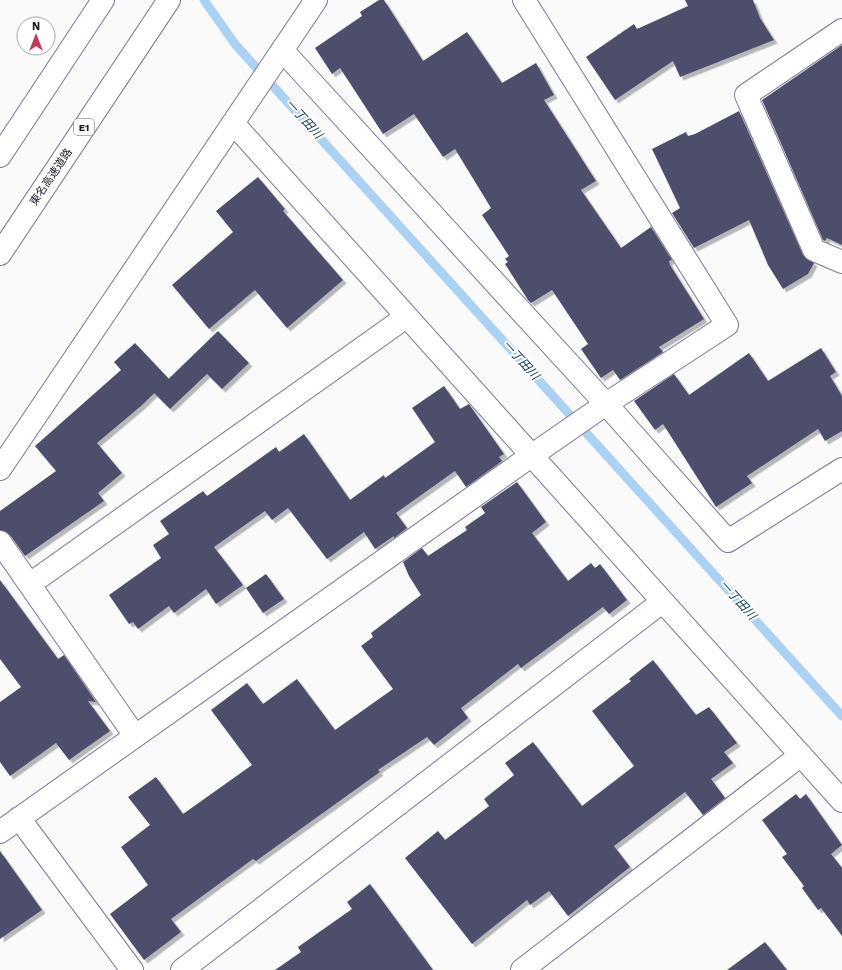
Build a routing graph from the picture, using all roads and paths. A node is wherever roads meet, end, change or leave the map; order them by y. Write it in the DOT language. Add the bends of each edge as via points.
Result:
graph roads {
  1 [pos="103,0"];
  2 [pos="169,0"];
  3 [pos="316,0"];
  4 [pos="524,0"];
  5 [pos="842,30"];
  6 [pos="282,50"];
  7 [pos="233,123"];
  8 [pos="0,156"];
  9 [pos="0,254"];
  10 [pos="842,262"];
  11 [pos="406,317"];
  12 [pos="606,404"];
  13 [pos="531,456"];
  14 [pos="0,469"];
  15 [pos="842,469"];
  16 [pos="0,542"];
  17 [pos="30,584"];
  18 [pos="662,602"];
  19 [pos="135,736"];
  20 [pos="801,755"];
  21 [pos="842,801"];
  22 [pos="19,818"];
  23 [pos="0,832"];
  24 [pos="132,970"];
  25 [pos="182,970"];
  26 [pos="522,970"];
  1 -- 8 [label="main road"];
  2 -- 9 [label="main road, 東名高速道路 / E1"];
  3 -- 6 [label="main road"];
  4 -- 12 [label="main road" via="727,325"];
  5 -- 10 [label="main road" via="746,95 814,250"];
  6 -- 7 [label="main road"];
  6 -- 12 [label="main road"];
  7 -- 11 [label="main road"];
  7 -- 14 [label="main road"];
  11 -- 13 [label="main road"];
  11 -- 17 [label="main road"];
  12 -- 13 [label="main road"];
  12 -- 15 [label="main road" via="728,542"];
  13 -- 18 [label="main road"];
  13 -- 19 [label="main road"];
  16 -- 17 [label="main road"];
  17 -- 19 [label="main road"];
  18 -- 20 [label="main road"];
  18 -- 25 [label="main road"];
  19 -- 22 [label="main road"];
  20 -- 21 [label="main road"];
  20 -- 26 [label="main road"];
  22 -- 23 [label="main road"];
  22 -- 24 [label="main road"];
}
